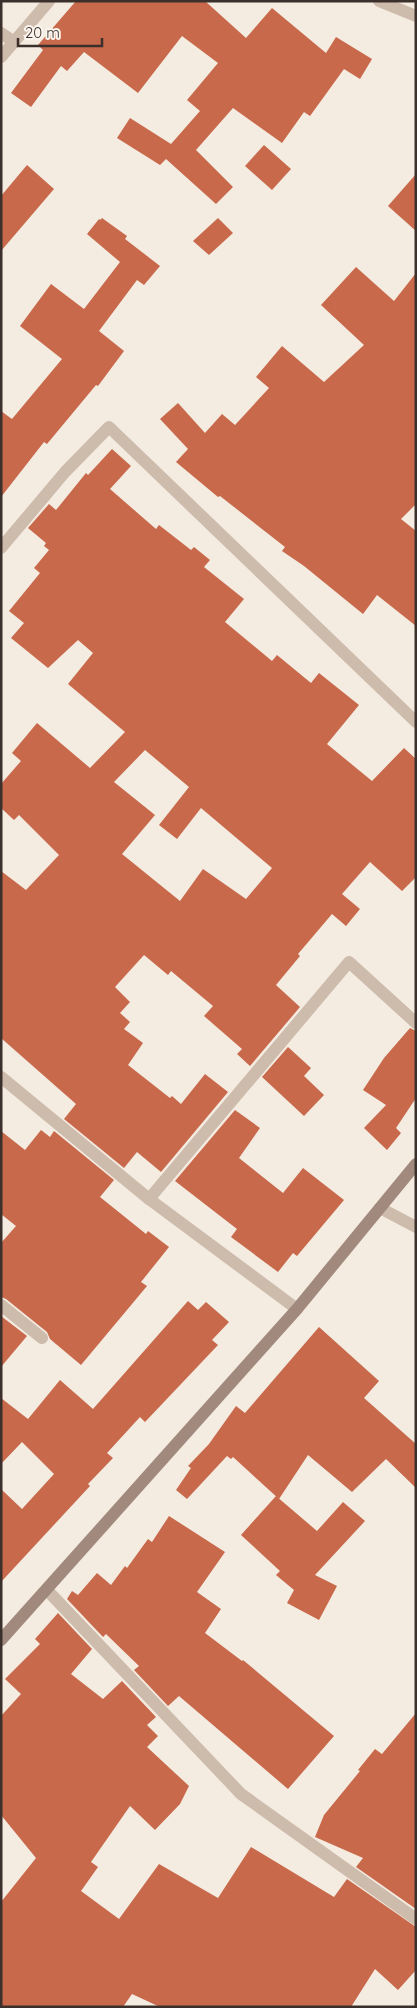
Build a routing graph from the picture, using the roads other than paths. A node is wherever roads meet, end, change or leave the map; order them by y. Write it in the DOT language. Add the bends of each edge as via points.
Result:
graph roads {
  1 [pos="49,1"];
  2 [pos="379,1"];
  3 [pos="416,16"];
  4 [pos="1,33"];
  5 [pos="14,42"];
  6 [pos="1,57"];
  7 [pos="1,548"];
  8 [pos="416,722"];
  9 [pos="416,1023"];
  10 [pos="1,1077"];
  11 [pos="416,1164"];
  12 [pos="149,1199"];
  13 [pos="380,1208"];
  14 [pos="416,1227"];
  15 [pos="1,1305"];
  16 [pos="297,1309"];
  17 [pos="42,1338"];
  18 [pos="47,1590"];
  19 [pos="1,1640"];
  20 [pos="416,1919"];
  1 -- 5 [label="street"];
  2 -- 3 [label="street"];
  4 -- 5 [label="street"];
  5 -- 6 [label="street"];
  7 -- 8 [label="street" via="65,472 110,427"];
  9 -- 12 [label="street" via="349,962"];
  10 -- 12 [label="street"];
  11 -- 13 [label="main road"];
  12 -- 16 [label="street"];
  13 -- 14 [label="street"];
  13 -- 16 [label="main road"];
  15 -- 17 [label="street"];
  16 -- 18 [label="main road"];
  18 -- 19 [label="main road"];
  18 -- 20 [label="street" via="241,1794"];
}
